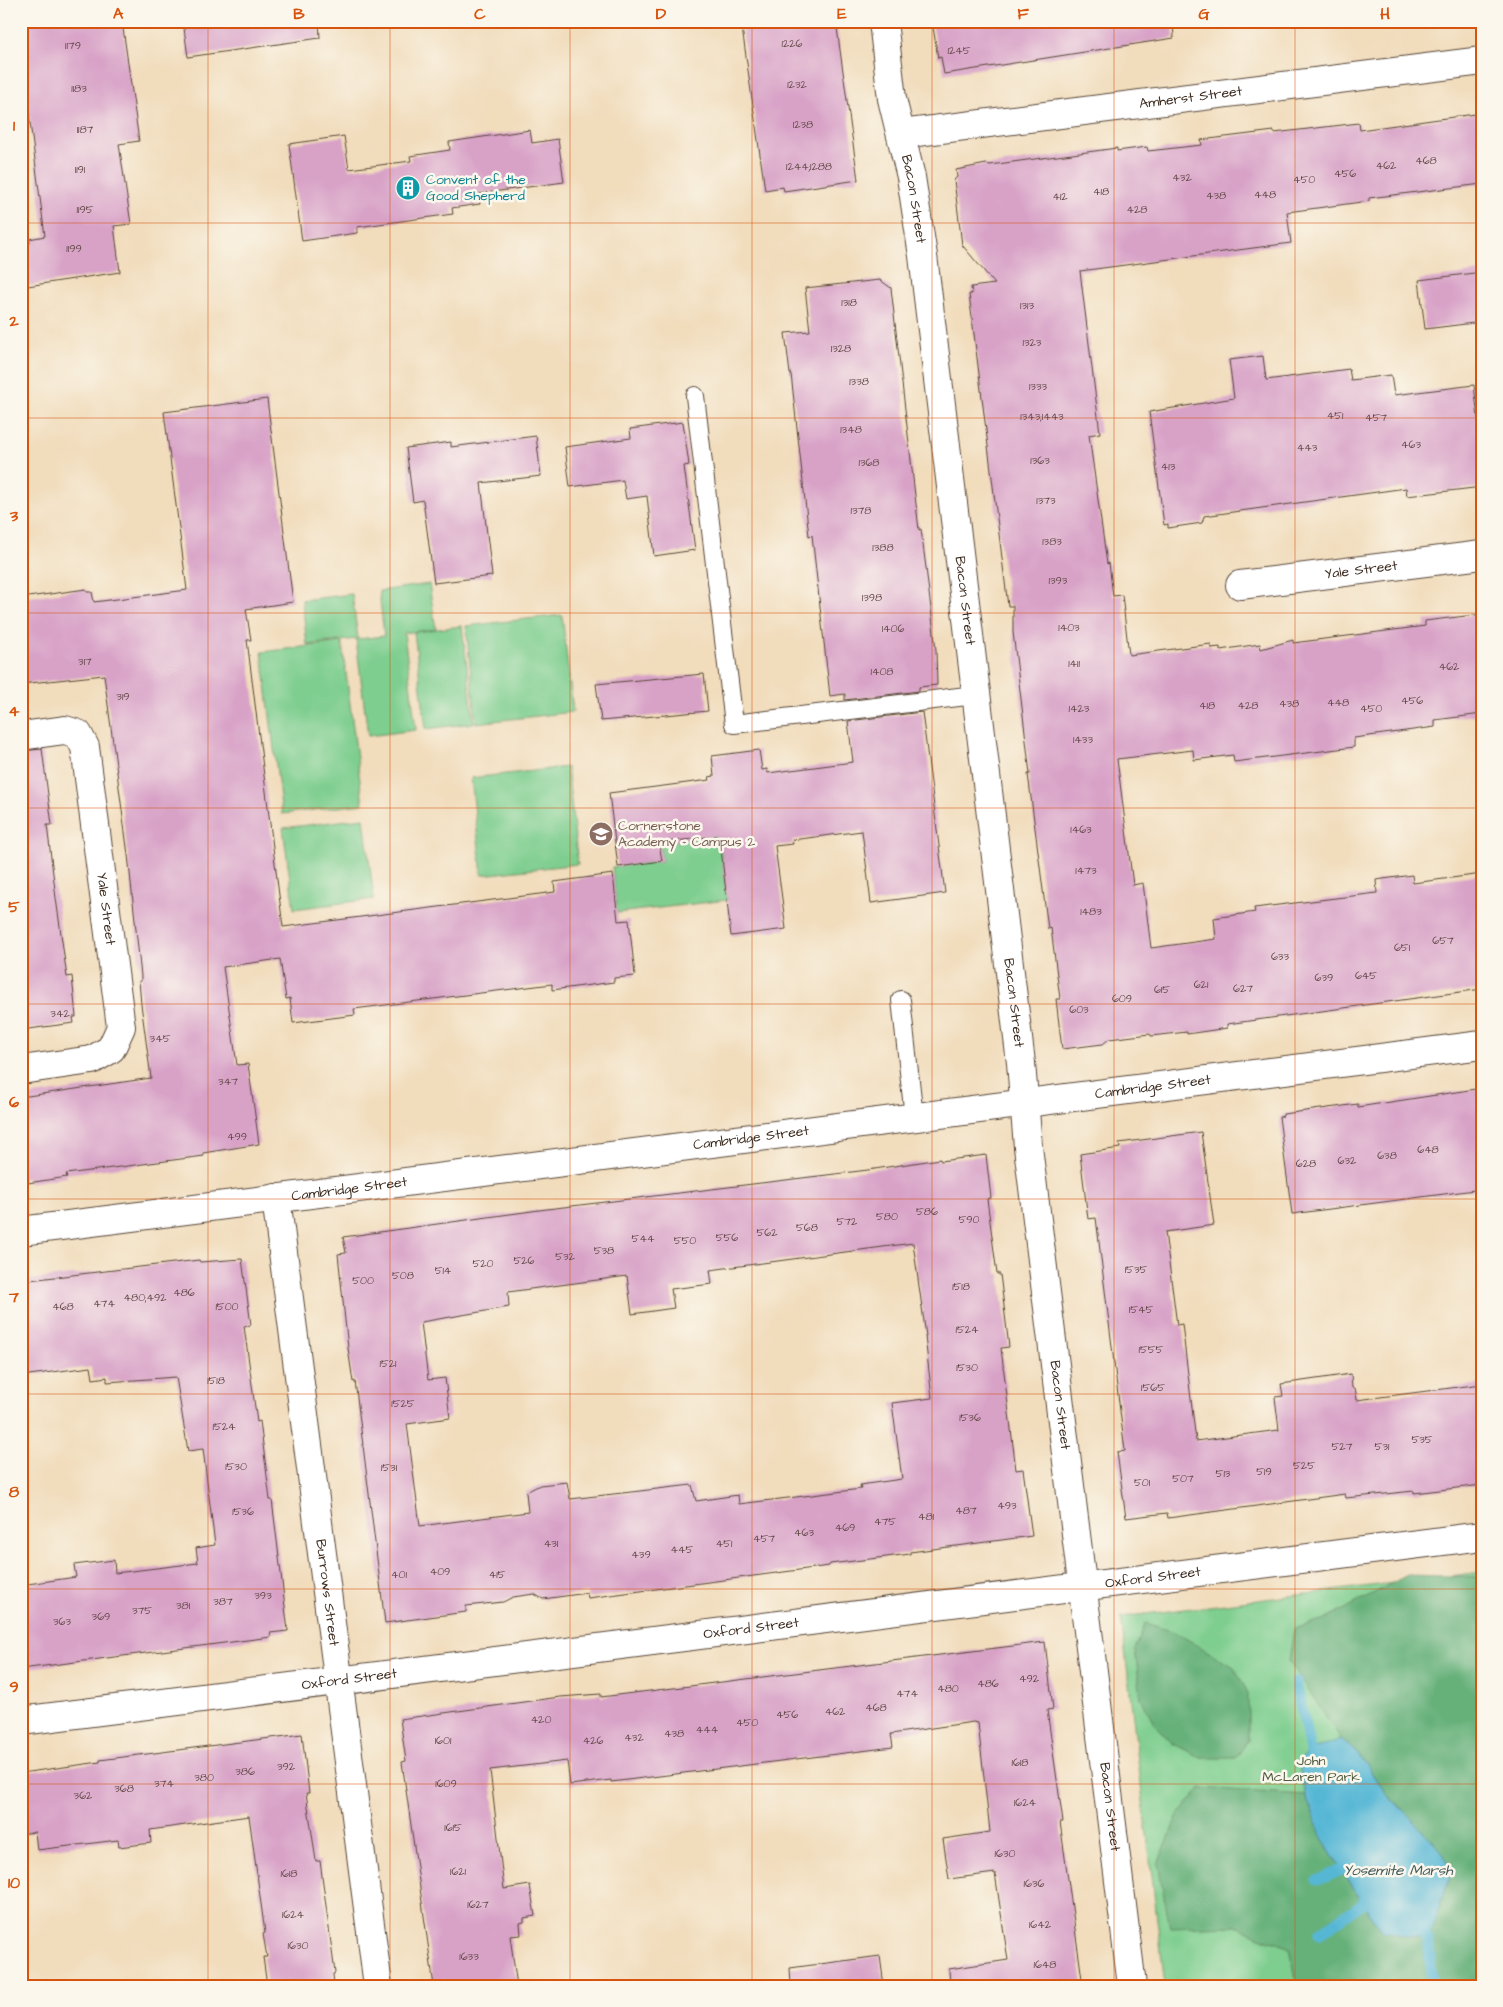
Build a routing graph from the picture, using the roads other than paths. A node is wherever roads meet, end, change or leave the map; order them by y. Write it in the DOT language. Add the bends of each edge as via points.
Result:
graph roads {
  1 [pos="883,21"];
  2 [pos="1482,61"];
  3 [pos="901,134"];
  4 [pos="695,396"];
  5 [pos="1482,554"];
  6 [pos="1240,585"];
  7 [pos="975,695"];
  8 [pos="21,736"];
  9 [pos="901,1000"];
  10 [pos="1482,1045"];
  11 [pos="21,1070"];
  12 [pos="1024,1103"];
  13 [pos="914,1117"];
  14 [pos="276,1198"];
  15 [pos="21,1230"];
  16 [pos="1482,1536"];
  17 [pos="1082,1587"];
  18 [pos="337,1680"];
  19 [pos="21,1720"];
  20 [pos="378,1986"];
  21 [pos="1132,1986"];
  1 -- 3 [label="street, Bacon Street" via="892,99"];
  2 -- 3 [label="street, Amherst Street"];
  3 -- 7 [label="street, Bacon Street" via="923,256"];
  4 -- 7 [label="lane" via="734,724"];
  5 -- 6 [label="street, Yale Street"];
  7 -- 12 [label="street, Bacon Street" via="1022,1063"];
  8 -- 11 [label="street, Yale Street" via="65,730 78,734 85,747 121,1028 111,1049 92,1060"];
  9 -- 13 [label="lane"];
  10 -- 12 [label="street, Cambridge Street"];
  12 -- 13 [label="street, Cambridge Street"];
  12 -- 17 [label="street, Bacon Street"];
  13 -- 14 [label="street, Cambridge Street"];
  14 -- 15 [label="street, Cambridge Street"];
  14 -- 18 [label="street, Burrows Street"];
  16 -- 17 [label="street, Oxford Street"];
  17 -- 18 [label="street, Oxford Street"];
  17 -- 21 [label="street, Bacon Street"];
  18 -- 19 [label="street, Oxford Street"];
  18 -- 20 [label="street, Burrows Street"];
}
